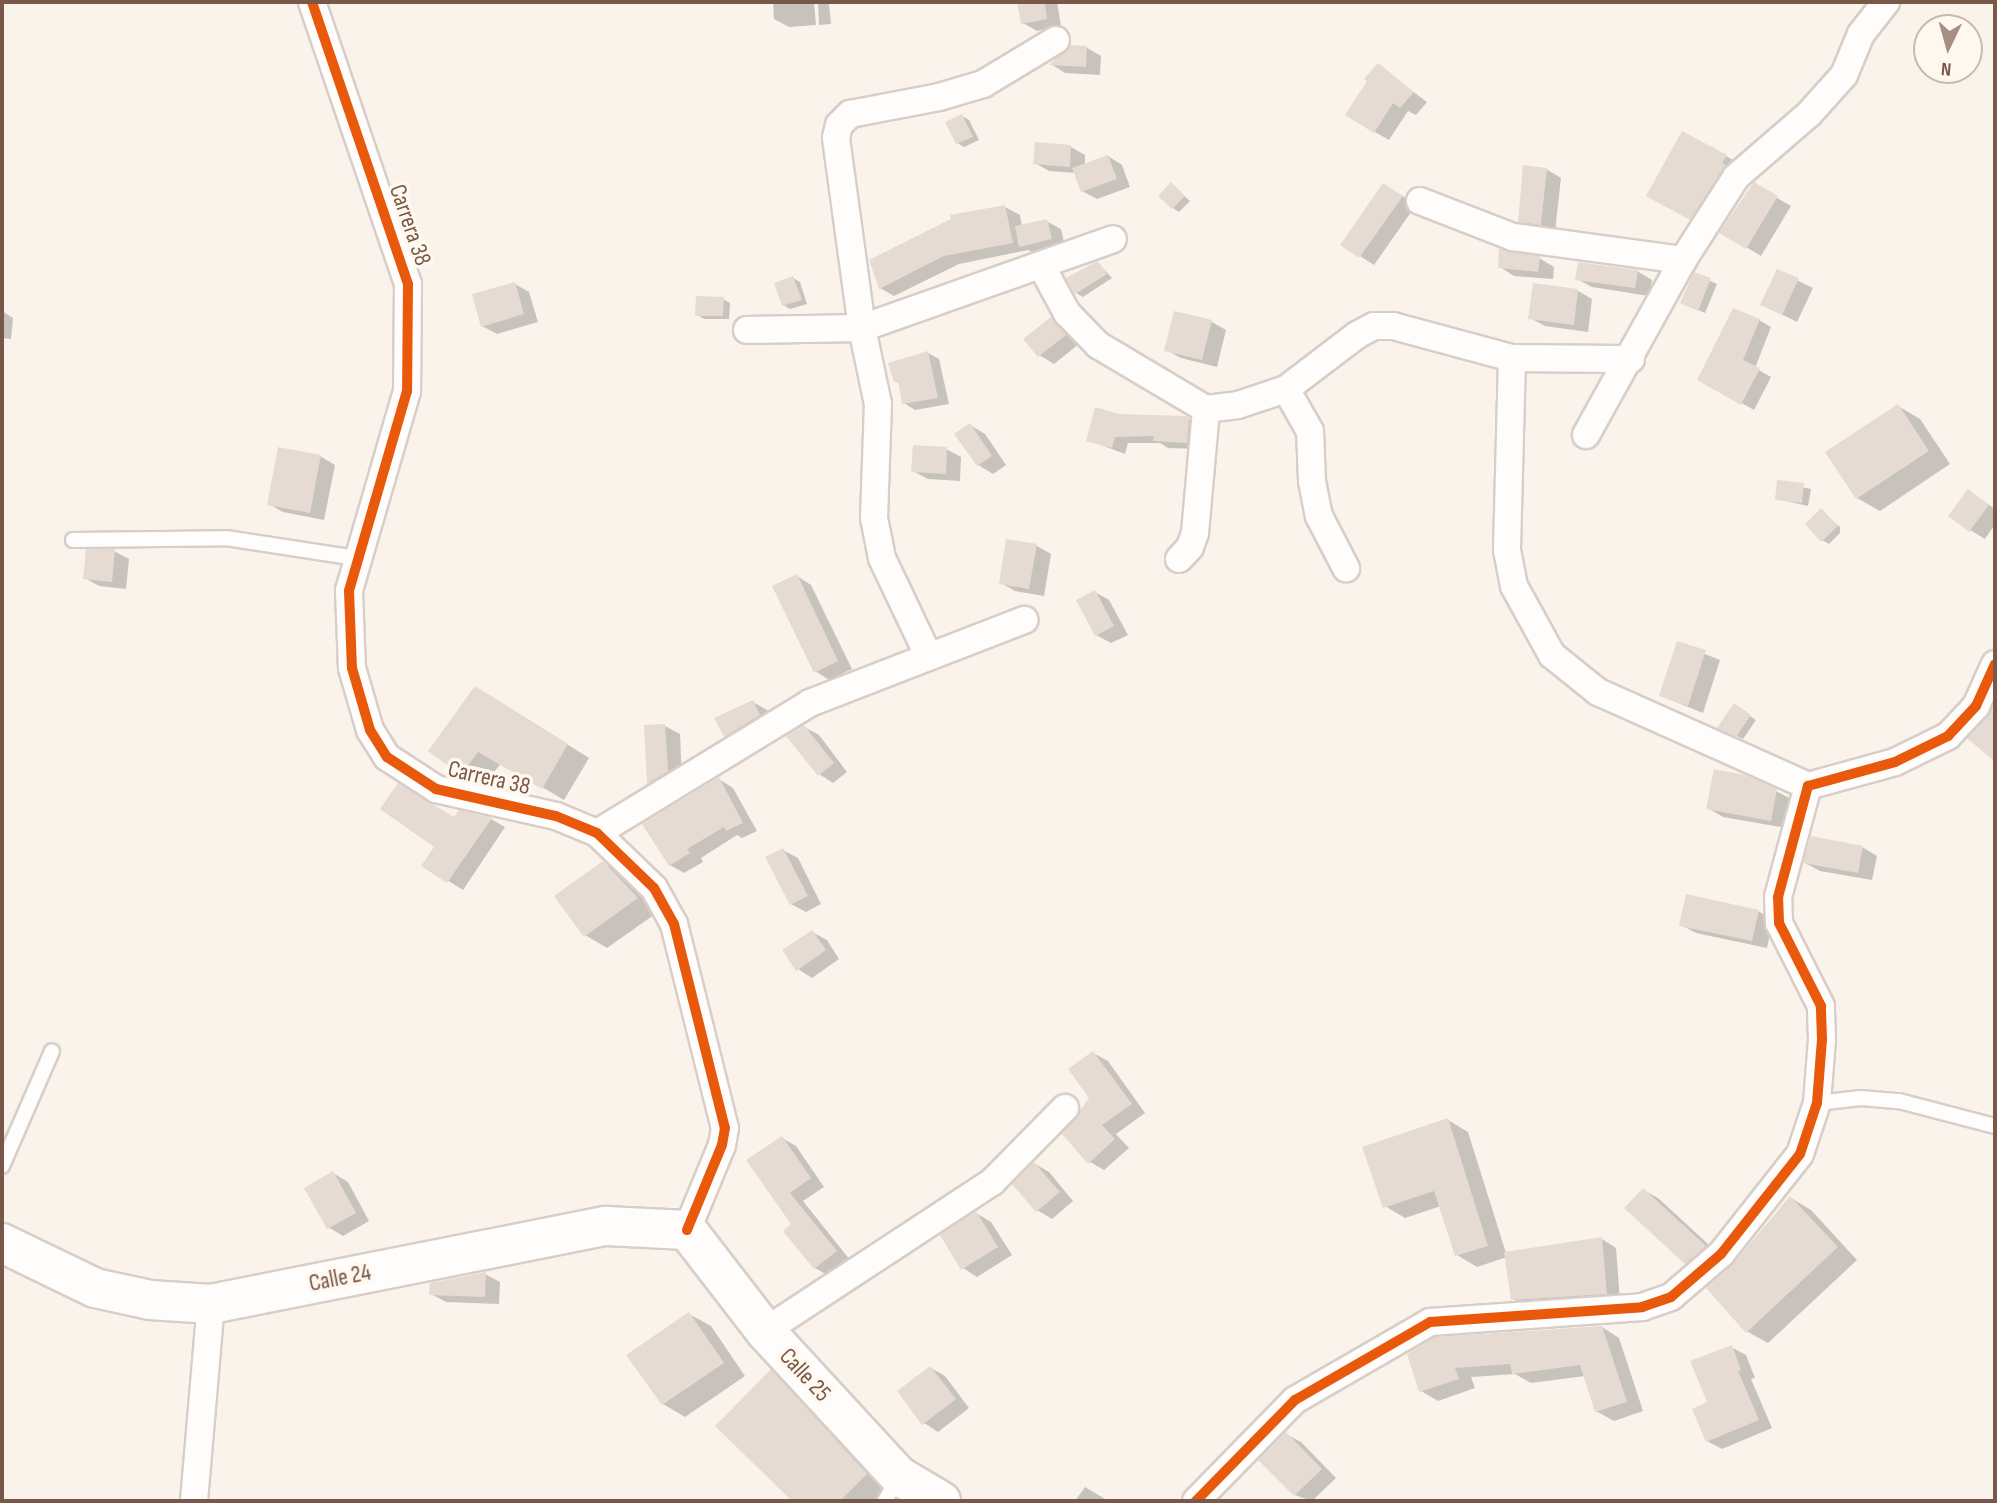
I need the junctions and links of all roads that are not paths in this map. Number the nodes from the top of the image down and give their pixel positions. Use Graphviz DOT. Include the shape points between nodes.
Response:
graph roads {
  1 [pos="312,2"];
  2 [pos="1886,2"];
  3 [pos="1056,40"];
  4 [pos="1420,201"];
  5 [pos="1113,239"];
  6 [pos="1683,260"];
  7 [pos="1041,265"];
  8 [pos="862,328"];
  9 [pos="747,330"];
  10 [pos="1512,358"];
  11 [pos="1631,359"];
  12 [pos="1286,389"];
  13 [pos="1206,409"];
  14 [pos="1586,435"];
  15 [pos="73,540"];
  16 [pos="356,558"];
  17 [pos="1179,559"];
  18 [pos="1346,568"];
  19 [pos="1024,621"];
  20 [pos="928,655"];
  21 [pos="1995,664"];
  22 [pos="1808,786"];
  23 [pos="597,834"];
  24 [pos="51,1051"];
  25 [pos="1817,1103"];
  26 [pos="1065,1108"];
  27 [pos="1995,1126"];
  28 [pos="2,1166"];
  29 [pos="687,1230"];
  30 [pos="2,1244"];
  31 [pos="211,1304"];
  32 [pos="765,1331"];
  33 [pos="892,1489"];
  34 [pos="194,1501"];
  35 [pos="941,1501"];
  36 [pos="1196,1501"];
  1 -- 16 [label="street, Carrera 38" via="408,284 407,391"];
  2 -- 6 [label="street" via="1861,34 1844,75 1809,114 1736,177"];
  3 -- 8 [label="street" via="983,84 850,114 839,125 836,138"];
  4 -- 6 [label="street" via="1513,237"];
  5 -- 7 [label="street"];
  6 -- 11 [label="street"];
  7 -- 8 [label="street"];
  7 -- 13 [label="street" via="1067,313 1098,345"];
  8 -- 9 [label="street"];
  8 -- 20 [label="street" via="878,404 874,518 883,558"];
  10 -- 11 [label="street"];
  10 -- 12 [label="street" via="1393,326 1374,327"];
  10 -- 22 [label="street" via="1507,551 1514,586 1552,655 1598,692"];
  11 -- 14 [label="street"];
  12 -- 13 [label="street" via="1238,405"];
  12 -- 18 [label="street" via="1310,431 1319,516"];
  13 -- 17 [label="street" via="1195,533"];
  15 -- 16 [label="lane" via="226,538"];
  16 -- 23 [label="street, Carrera 38" via="349,591 352,668 370,730 387,757 436,789 556,816"];
  19 -- 20 [label="street"];
  20 -- 23 [label="street" via="810,703"];
  21 -- 22 [label="street" via="1976,706 1948,736 1895,762"];
  22 -- 25 [label="street" via="1778,897 1779,923 1821,1006"];
  23 -- 29 [label="street, Carrera 38" via="654,888 674,924 725,1128"];
  24 -- 28 [label="lane"];
  25 -- 27 [label="lane" via="1861,1098 1899,1101"];
  25 -- 36 [label="street" via="1800,1154 1721,1254 1671,1297 1642,1307 1430,1322 1295,1401"];
  26 -- 32 [label="street" via="992,1182"];
  29 -- 31 [label="street, Calle 24" via="606,1226"];
  29 -- 32 [label="street, Calle 25"];
  30 -- 31 [label="street, Calle 24" via="94,1288 150,1300"];
  31 -- 34 [label="street"];
  32 -- 33 [label="street, Calle 25"];
  33 -- 35 [label="street, Calle 25"];
}
